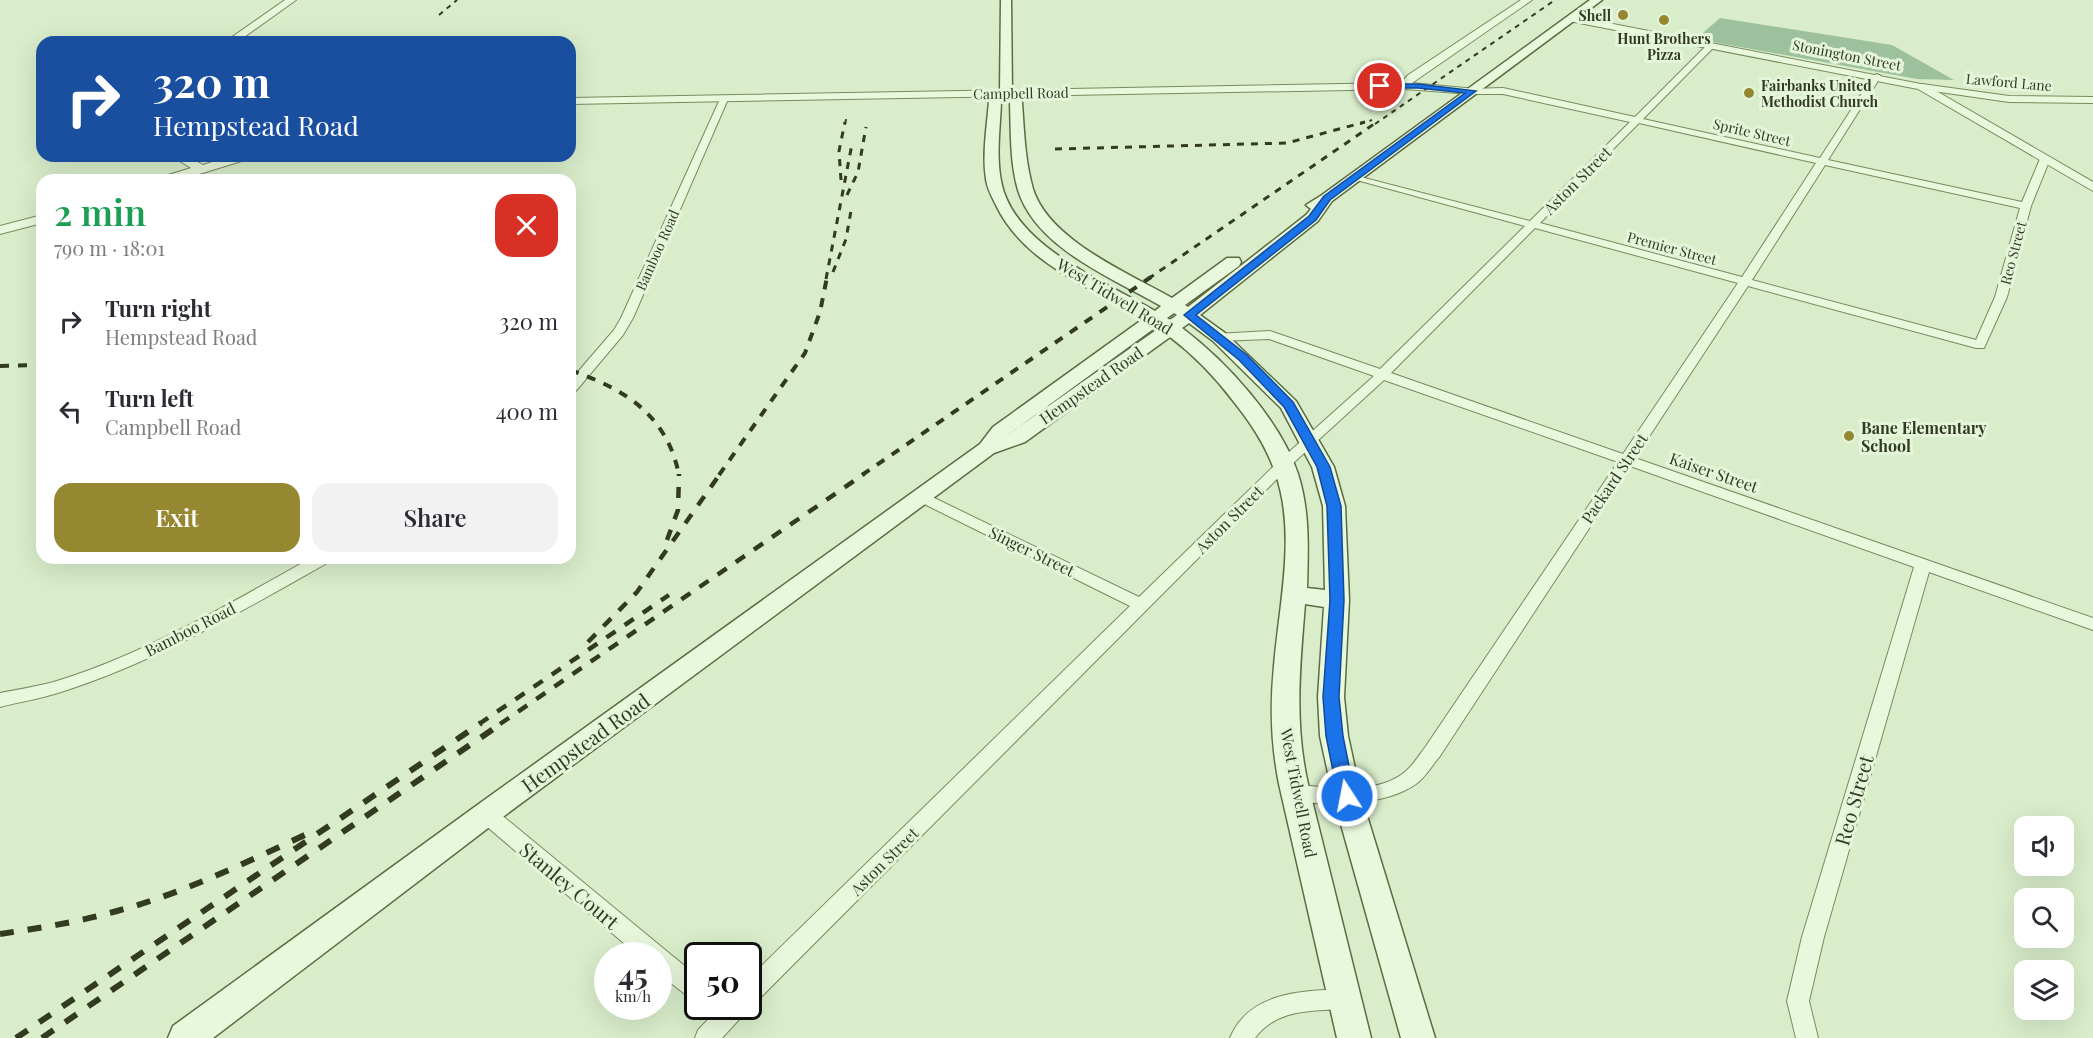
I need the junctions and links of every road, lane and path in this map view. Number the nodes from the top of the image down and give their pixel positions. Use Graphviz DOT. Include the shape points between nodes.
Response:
graph roads {
  1 [pos="291,0"];
  2 [pos="1006,0"];
  3 [pos="1527,0"];
  4 [pos="1597,0"];
  5 [pos="1572,19"];
  6 [pos="239,36"];
  7 [pos="1712,45"];
  8 [pos="1877,76"];
  9 [pos="1404,86"];
  10 [pos="1923,87"];
  11 [pos="1472,91"];
  12 [pos="1006,94"];
  13 [pos="723,99"];
  14 [pos="2093,100"];
  15 [pos="576,101"];
  16 [pos="1636,120"];
  17 [pos="994,154"];
  18 [pos="1019,154"];
  19 [pos="2045,159"];
  20 [pos="189,162"];
  21 [pos="224,162"];
  22 [pos="1822,162"];
  23 [pos="201,169"];
  24 [pos="186,174"];
  25 [pos="1356,177"];
  26 [pos="2093,187"];
  27 [pos="2026,206"];
  28 [pos="36,221"];
  29 [pos="1532,225"];
  30 [pos="0,230"];
  31 [pos="1744,283"];
  32 [pos="1172,317"];
  33 [pos="1219,337"];
  34 [pos="1980,345"];
  35 [pos="1383,374"];
  36 [pos="576,383"];
  37 [pos="1309,440"];
  38 [pos="1625,460"];
  39 [pos="1285,463"];
  40 [pos="921,497"];
  41 [pos="311,564"];
  42 [pos="1923,564"];
  43 [pos="1293,594"];
  44 [pos="1337,600"];
  45 [pos="1143,606"];
  46 [pos="2093,624"];
  47 [pos="0,700"];
  48 [pos="1297,793"];
  49 [pos="1347,796"];
  50 [pos="486,814"];
  51 [pos="637,942"];
  52 [pos="672,971"];
  53 [pos="684,980"];
  54 [pos="762,981"];
  55 [pos="1344,999"];
  56 [pos="719,1020"];
  57 [pos="185,1038"];
  58 [pos="706,1038"];
  59 [pos="1241,1038"];
  60 [pos="1354,1038"];
  61 [pos="1418,1038"];
  62 [pos="1807,1038"];
  1 -- 6 [label="street"];
  2 -- 12 [label="main road"];
  3 -- 9 [label="street"];
  4 -- 5 [label="main road, Hempstead Road"];
  5 -- 7 [label="street, Stonington Street"];
  5 -- 11 [label="main road, Hempstead Road"];
  7 -- 8 [label="street, Stonington Street"];
  7 -- 16 [label="street, Aston Street"];
  8 -- 10 [label="street, Stonington Street"];
  8 -- 22 [label="street, Packard Street"];
  9 -- 11 [label="street, Campbell Road"];
  9 -- 12 [label="street, Campbell Road"];
  10 -- 14 [label="street, Lawford Lane" via="2009,99"];
  10 -- 19 [label="street, Stonington Street"];
  11 -- 16 [label="street, Sprite Street" via="1503,91"];
  11 -- 25 [label="main road, Hempstead Road"];
  12 -- 13 [label="street, Campbell Road"];
  12 -- 17 [label="main road, West Tidwell Road" via="995,101"];
  12 -- 18 [label="main road, West Tidwell Road" via="1016,102"];
  13 -- 15 [label="street, Campbell Road"];
  13 -- 36 [label="street, Bamboo Road" via="627,318"];
  16 -- 22 [label="street, Sprite Street"];
  16 -- 29 [label="street, Aston Street"];
  17 -- 18 [label="main road"];
  17 -- 32 [label="main road, West Tidwell Road" via="994,183 1009,214 1041,250 1071,272"];
  18 -- 32 [label="main road, West Tidwell Road" via="1026,191 1045,225"];
  19 -- 26 [label="street, Stonington Street"];
  19 -- 27 [label="street, Reo Street"];
  20 -- 23 [label="street"];
  21 -- 23 [label="street"];
  22 -- 27 [label="street, Sprite Street"];
  22 -- 31 [label="street, Packard Street"];
  23 -- 24 [label="street"];
  25 -- 29 [label="street, Premier Street"];
  25 -- 32 [label="main road, Hempstead Road" via="1327,198 1312,218 1278,237"];
  27 -- 34 [label="street, Reo Street" via="2001,297"];
  28 -- 30 [label="street"];
  29 -- 31 [label="street, Premier Street"];
  29 -- 35 [label="street, Aston Street"];
  31 -- 34 [label="street, Premier Street"];
  31 -- 38 [label="street, Packard Street"];
  32 -- 33 [label="main road, West Tidwell Road"];
  32 -- 39 [label="main road, West Tidwell Road" via="1197,351 1254,412"];
  32 -- 40 [label="main road, Hempstead Road" via="1055,401 1018,438 987,449"];
  33 -- 35 [label="street, Kaiser Street" via="1270,335"];
  33 -- 37 [label="main road, West Tidwell Road" via="1289,405"];
  35 -- 37 [label="street, Aston Street"];
  35 -- 38 [label="street, Kaiser Street"];
  37 -- 39 [label="street, Aston Street"];
  37 -- 44 [label="main road, West Tidwell Road" via="1323,467 1334,506"];
  38 -- 42 [label="street, Kaiser Street"];
  38 -- 49 [label="street, Packard Street" via="1433,751 1409,780 1379,794"];
  39 -- 43 [label="main road, West Tidwell Road" via="1296,514"];
  39 -- 45 [label="street, Aston Street"];
  40 -- 45 [label="street, Singer Street"];
  40 -- 50 [label="main road, Hempstead Road"];
  41 -- 47 [label="street, Bamboo Road" via="195,628 106,670 51,689"];
  42 -- 46 [label="street, Kaiser Street"];
  42 -- 62 [label="street, Reo Street" via="1813,936 1798,1001"];
  43 -- 44 [label="main road"];
  43 -- 48 [label="main road, West Tidwell Road" via="1284,686 1286,743"];
  44 -- 49 [label="main road, West Tidwell Road" via="1331,697 1334,736"];
  45 -- 54 [label="street, Aston Street"];
  48 -- 49 [label="street, Packard Street"];
  48 -- 55 [label="main road, West Tidwell Road"];
  49 -- 61 [label="main road, West Tidwell Road"];
  50 -- 51 [label="street, Stanley Court"];
  50 -- 57 [label="main road, Hempstead Road"];
  52 -- 53 [label="street"];
  55 -- 59 [label="street" via="1286,1003 1264,1011"];
  55 -- 60 [label="main road, West Tidwell Road"];
  56 -- 58 [label="street"];
}
